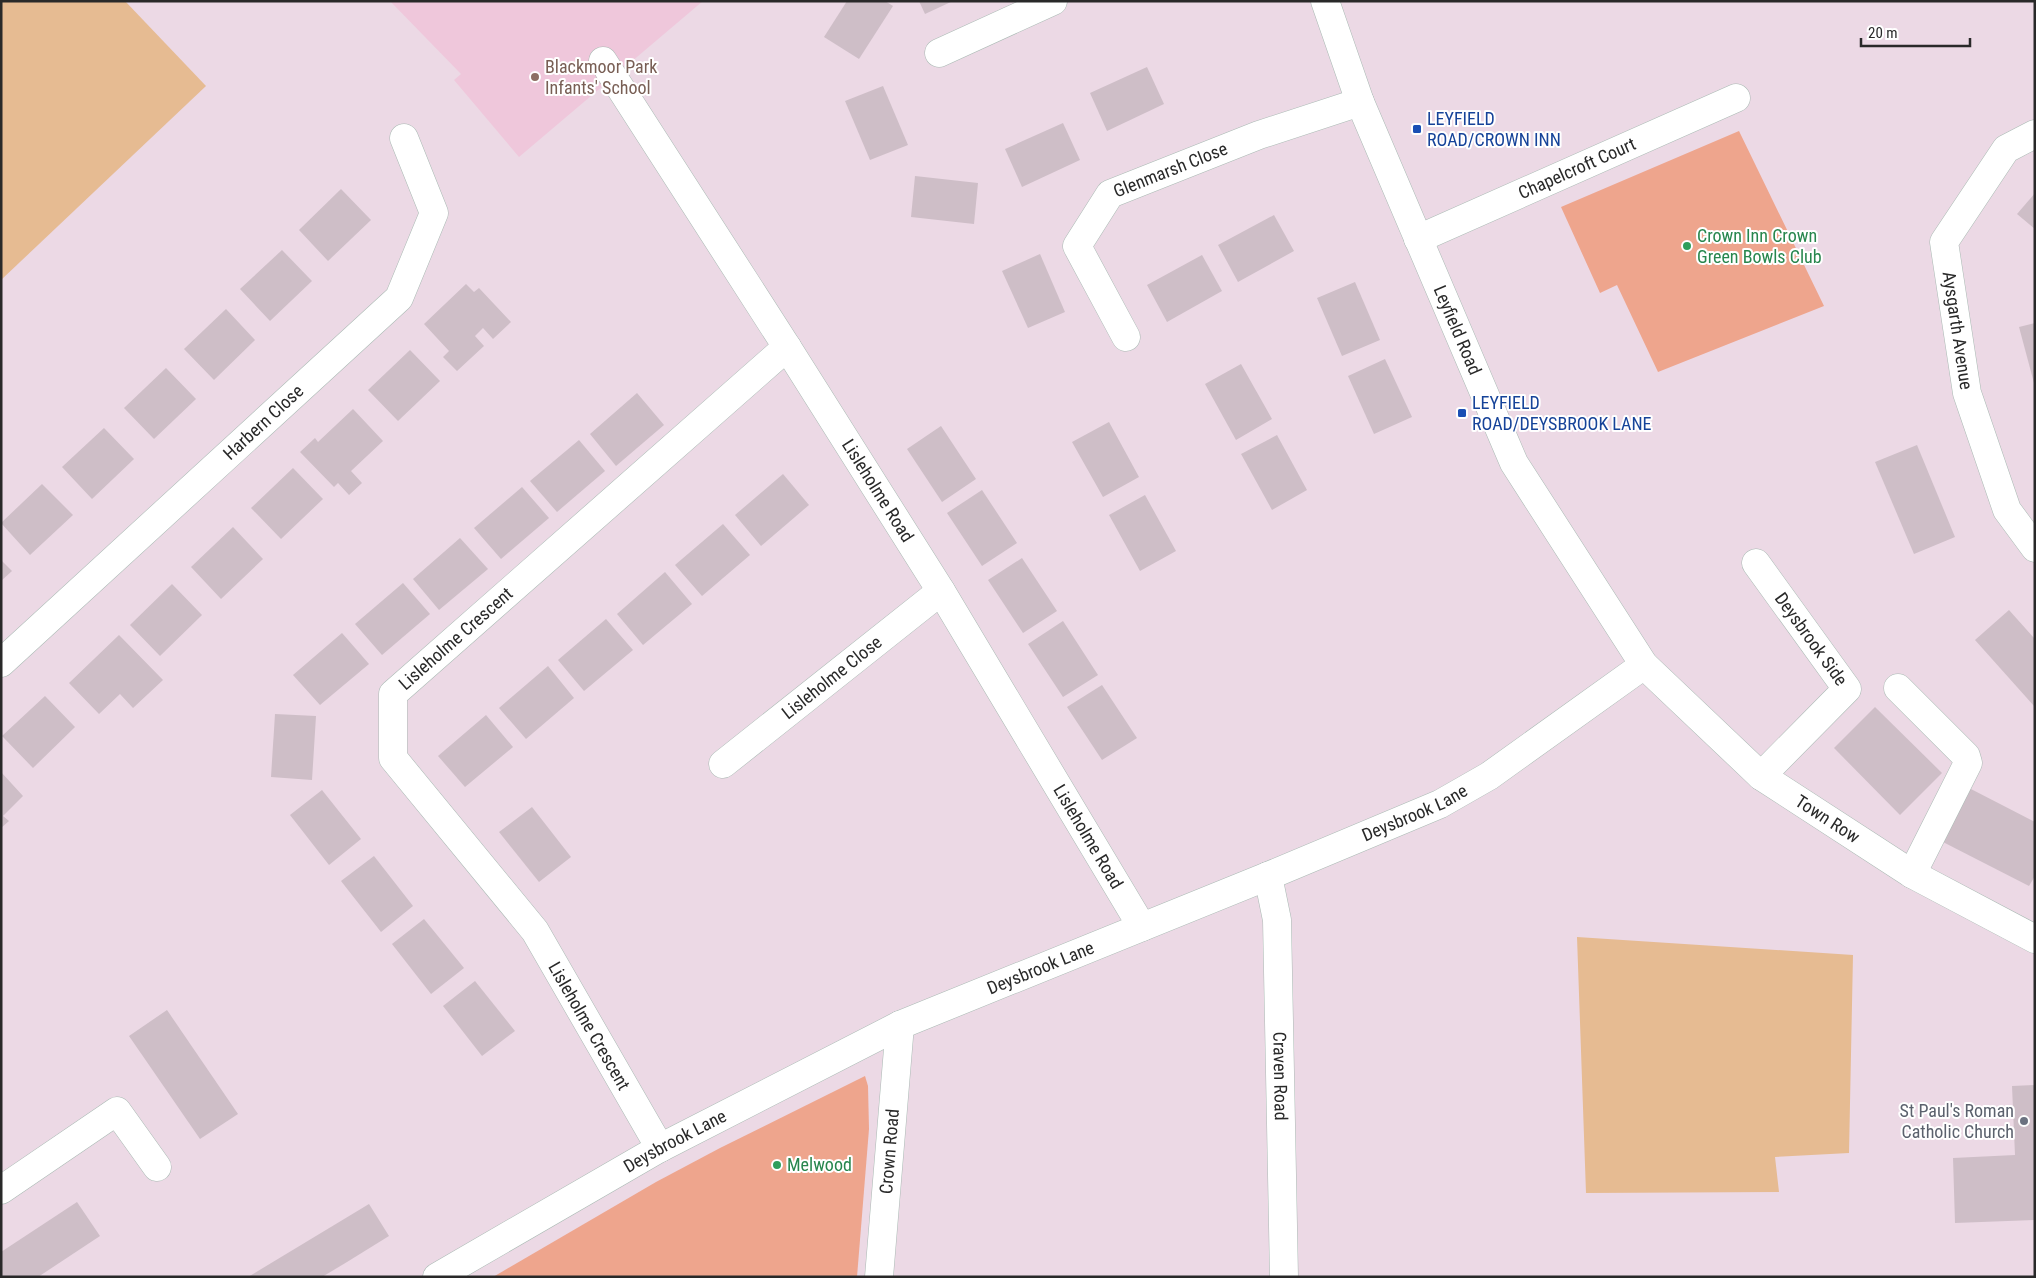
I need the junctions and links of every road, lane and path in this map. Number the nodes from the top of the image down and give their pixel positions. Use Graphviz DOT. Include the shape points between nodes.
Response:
graph roads {
  1 [pos="1053,1"];
  2 [pos="1325,1"];
  3 [pos="939,54"];
  4 [pos="603,61"];
  5 [pos="1736,98"];
  6 [pos="1360,102"];
  7 [pos="2035,134"];
  8 [pos="404,138"];
  9 [pos="1418,239"];
  10 [pos="1126,337"];
  11 [pos="787,347"];
  12 [pos="2035,548"];
  13 [pos="1756,563"];
  14 [pos="941,591"];
  15 [pos="1,663"];
  16 [pos="1644,665"];
  17 [pos="1898,688"];
  18 [pos="723,764"];
  19 [pos="1761,776"];
  20 [pos="1912,874"];
  21 [pos="1268,876"];
  22 [pos="1142,927"];
  23 [pos="2035,939"];
  24 [pos="900,1025"];
  25 [pos="660,1148"];
  26 [pos="157,1167"];
  27 [pos="1,1190"];
  28 [pos="437,1277"];
  29 [pos="878,1277"];
  30 [pos="1284,1277"];
  1 -- 3 [label="street"];
  2 -- 6 [label="street, Leyfield Road"];
  4 -- 11 [label="street, Lisleholme Road"];
  5 -- 9 [label="street, Chapelcroft Court"];
  6 -- 9 [label="street, Leyfield Road"];
  6 -- 10 [label="street, Glenmarsh Close" via="1259,135 1110,194 1077,246"];
  7 -- 12 [label="street, Aysgarth Avenue" via="2006,149 1944,242 1967,393 2007,510"];
  8 -- 15 [label="street, Harbern Close" via="434,213 399,298"];
  9 -- 16 [label="street, Leyfield Road" via="1514,463"];
  11 -- 14 [label="street, Lisleholme Road"];
  11 -- 25 [label="street, Lisleholme Crescent" via="393,694 394,758 534,931"];
  13 -- 19 [label="street, Deysbrook Side" via="1847,689"];
  14 -- 18 [label="street, Lisleholme Close"];
  14 -- 22 [label="street, Lisleholme Road"];
  16 -- 19 [label="street, Town Row"];
  16 -- 21 [label="street, Deysbrook Lane" via="1489,776 1440,804"];
  17 -- 20 [label="street" via="1966,756 1968,763"];
  19 -- 20 [label="street, Town Row"];
  20 -- 23 [label="street, Town Row"];
  21 -- 22 [label="street, Deysbrook Lane"];
  21 -- 30 [label="street, Craven Road" via="1277,920"];
  22 -- 24 [label="street, Deysbrook Lane"];
  24 -- 25 [label="street, Deysbrook Lane"];
  24 -- 29 [label="street, Crown Road"];
  25 -- 28 [label="street, Deysbrook Lane"];
  26 -- 27 [label="street" via="118,1111"];
}
